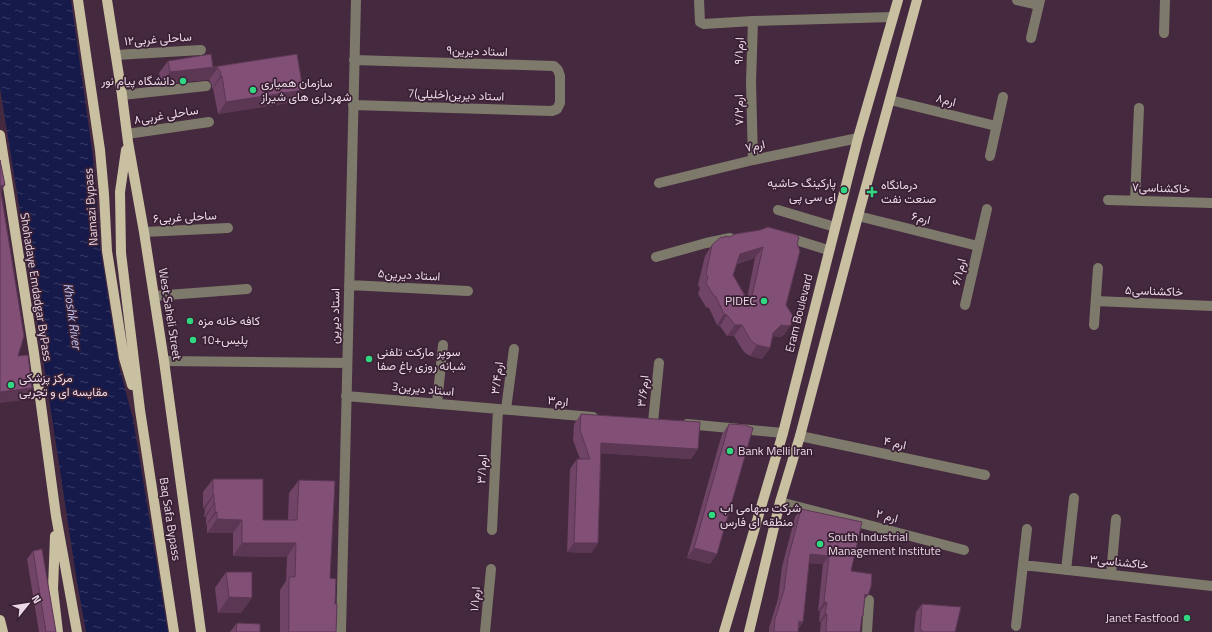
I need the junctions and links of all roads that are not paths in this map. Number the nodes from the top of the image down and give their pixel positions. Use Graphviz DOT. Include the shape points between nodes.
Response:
graph roads {
  1 [pos="78,0"];
  2 [pos="107,0"];
  3 [pos="356,0"];
  4 [pos="700,0"];
  5 [pos="898,0"];
  6 [pos="917,0"];
  7 [pos="1017,0"];
  8 [pos="1165,0"];
  9 [pos="1039,3"];
  10 [pos="893,18"];
  11 [pos="753,21"];
  12 [pos="889,31"];
  13 [pos="1164,33"];
  14 [pos="907,37"];
  15 [pos="1031,38"];
  16 [pos="201,50"];
  17 [pos="116,55"];
  18 [pos="354,60"];
  19 [pos="751,82"];
  20 [pos="206,86"];
  21 [pos="122,95"];
  22 [pos="1003,97"];
  23 [pos="890,100"];
  24 [pos="353,105"];
  25 [pos="1139,108"];
  26 [pos="557,109"];
  27 [pos="209,122"];
  28 [pos="996,126"];
  29 [pos="0,135"];
  30 [pos="127,138"];
  31 [pos="858,138"];
  32 [pos="990,156"];
  33 [pos="753,160"];
  34 [pos="659,183"];
  35 [pos="1108,200"];
  36 [pos="1135,200"];
  37 [pos="1212,203"];
  38 [pos="988,209"];
  39 [pos="778,210"];
  40 [pos="858,216"];
  41 [pos="835,227"];
  42 [pos="228,228"];
  43 [pos="144,232"];
  44 [pos="742,235"];
  45 [pos="778,235"];
  46 [pos="978,246"];
  47 [pos="828,250"];
  48 [pos="656,257"];
  49 [pos="1098,268"];
  50 [pos="349,285"];
  51 [pos="247,289"];
  52 [pos="468,291"];
  53 [pos="154,296"];
  54 [pos="1096,301"];
  55 [pos="965,304"];
  56 [pos="1212,306"];
  57 [pos="1094,325"];
  58 [pos="443,345"];
  59 [pos="514,349"];
  60 [pos="164,361"];
  61 [pos="347,363"];
  62 [pos="659,363"];
  63 [pos="346,396"];
  64 [pos="437,403"];
  65 [pos="502,409"];
  66 [pos="140,410"];
  67 [pos="606,418"];
  68 [pos="653,422"];
  69 [pos="676,424"];
  70 [pos="783,432"];
  71 [pos="800,436"];
  72 [pos="985,475"];
  73 [pos="1074,498"];
  74 [pos="780,502"];
  75 [pos="56,516"];
  76 [pos="1116,519"];
  77 [pos="1027,529"];
  78 [pos="492,530"];
  79 [pos="964,550"];
  80 [pos="1023,565"];
  81 [pos="491,569"];
  82 [pos="1066,570"];
  83 [pos="1111,574"];
  84 [pos="1212,586"];
  85 [pos="870,600"];
  86 [pos="0,620"];
  87 [pos="1016,626"];
  88 [pos="3,632"];
  89 [pos="58,632"];
  90 [pos="77,632"];
  91 [pos="174,632"];
  92 [pos="201,632"];
  93 [pos="341,632"];
  94 [pos="486,632"];
  95 [pos="724,632"];
  96 [pos="748,632"];
  97 [pos="867,632"];
  1 -- 66 [label="main road, Namazi Bypass" via="100,150 106,251 124,358"];
  2 -- 17 [label="main road, West Saheli Street"];
  3 -- 18 [label="street, استاد دیرین"];
  4 -- 11 [label="street" via="700,22 704,24"];
  5 -- 10 [label="main road, Eram Boulevard"];
  6 -- 14 [label="main road"];
  7 -- 9 [label="street"];
  8 -- 13 [label="street"];
  9 -- 15 [label="street"];
  10 -- 11 [label="street"];
  10 -- 12 [label="main road, Eram Boulevard"];
  11 -- 19 [label="street, ۹/۱ارم"];
  12 -- 14 [label="main road"];
  12 -- 31 [label="main road, Eram Boulevard"];
  14 -- 23 [label="main road"];
  16 -- 17 [label="street, ساحلی غربی۱۲"];
  17 -- 21 [label="main road, West Saheli Street"];
  18 -- 24 [label="street, استاد دیرین"];
  18 -- 26 [label="street, استاد دیرین۹" via="554,66 560,76 560,104"];
  19 -- 33 [label="street, ۷/۲ارم"];
  20 -- 21 [label="street"];
  21 -- 30 [label="main road, West Saheli Street"];
  22 -- 28 [label="street"];
  23 -- 28 [label="street, ارم۸"];
  23 -- 40 [label="main road"];
  24 -- 26 [label="street, 7استاد دیرین(خلیلی)" via="552,111"];
  24 -- 50 [label="street, استاد دیرین"];
  25 -- 36 [label="street"];
  27 -- 30 [label="street, ساحلی غربی۸"];
  28 -- 32 [label="street"];
  29 -- 75 [label="main road, Shohadaye Emdadgar ByPass"];
  30 -- 43 [label="main road, West Saheli Street"];
  30 -- 66 [label="main road" via="120,192 121,253"];
  31 -- 33 [label="street, ارم۷"];
  31 -- 41 [label="main road, Eram Boulevard"];
  33 -- 34 [label="street, ارم۷"];
  35 -- 36 [label="street, خاکشناسی۷"];
  36 -- 37 [label="street, خاکشناسی۷"];
  38 -- 46 [label="street, ۶/۱ارم"];
  39 -- 41 [label="street"];
  40 -- 46 [label="street, ارم۶"];
  40 -- 71 [label="main road"];
  41 -- 47 [label="main road, Eram Boulevard"];
  42 -- 43 [label="street, ساحلی غربی۶"];
  43 -- 53 [label="main road, West Saheli Street"];
  44 -- 48 [label="street"];
  45 -- 47 [label="street"];
  46 -- 55 [label="street, ۶/۱ارم"];
  47 -- 70 [label="main road, Eram Boulevard"];
  49 -- 54 [label="street"];
  50 -- 52 [label="street, استاد دیرین۵"];
  50 -- 61 [label="street, استاد دیرین"];
  51 -- 53 [label="street"];
  53 -- 60 [label="main road, West Saheli Street"];
  54 -- 56 [label="street, خاکشناسی۵"];
  54 -- 57 [label="street"];
  58 -- 64 [label="street"];
  59 -- 65 [label="street, ۳/۴ارم"];
  60 -- 61 [label="street"];
  60 -- 92 [label="main road, West Saheli Street"];
  61 -- 63 [label="street, استاد دیرین"];
  62 -- 68 [label="street, ۳/۶ارم"];
  63 -- 64 [label="street, 3استاد دیرین"];
  63 -- 93 [label="street, استاد دیرین"];
  64 -- 65 [label="street, 3استاد دیرین"];
  65 -- 67 [label="street, ارم۳"];
  65 -- 78 [label="street, ۳/۱ارم"];
  66 -- 91 [label="main road, Baq Safa Bypass"];
  69 -- 70 [label="street"];
  70 -- 95 [label="main road, Eram Boulevard"];
  71 -- 72 [label="street, ارم ۴"];
  71 -- 74 [label="main road"];
  73 -- 82 [label="street"];
  74 -- 79 [label="street, ارم ۲"];
  74 -- 96 [label="main road"];
  75 -- 89 [label="main road" via="53,590"];
  75 -- 90 [label="main road, Shohadaye Emdadgar ByPass"];
  76 -- 83 [label="street"];
  77 -- 80 [label="street"];
  80 -- 82 [label="street, خاکشناسی۳"];
  80 -- 87 [label="street"];
  81 -- 94 [label="street, ۱/۱ارم"];
  82 -- 83 [label="street, خاکشناسی۳"];
  83 -- 84 [label="street, خاکشناسی۳"];
  85 -- 97 [label="street"];
  86 -- 88 [label="main road"];
}
